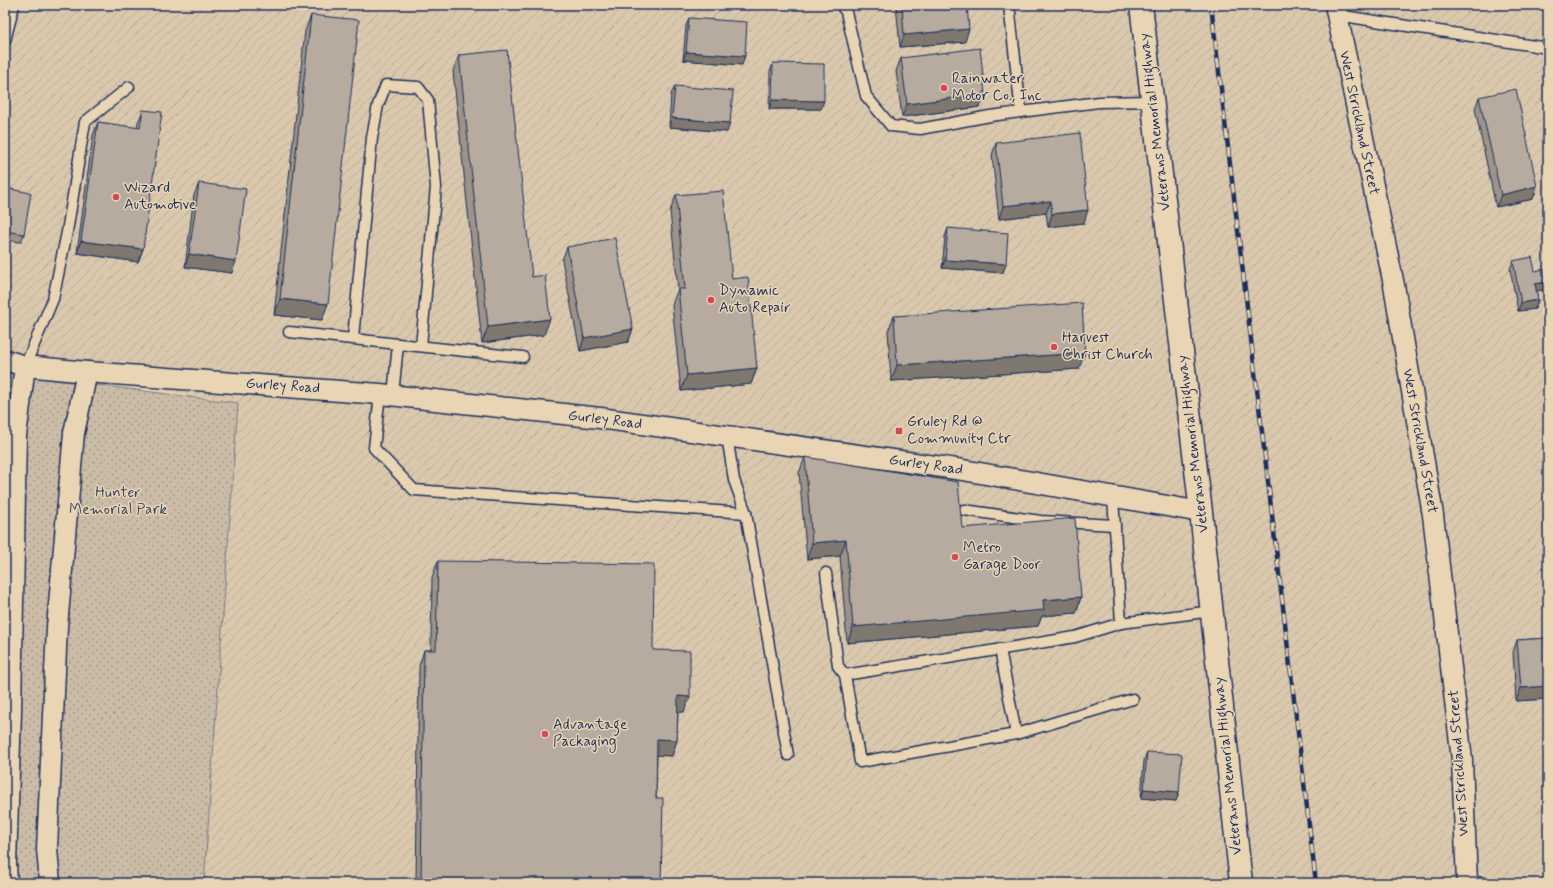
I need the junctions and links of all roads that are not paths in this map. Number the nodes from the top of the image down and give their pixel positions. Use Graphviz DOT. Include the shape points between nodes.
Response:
graph roads {
  1 [pos="14,5"];
  2 [pos="841,5"];
  3 [pos="1009,5"];
  4 [pos="1141,5"];
  5 [pos="1336,10"];
  6 [pos="5,41"];
  7 [pos="1548,48"];
  8 [pos="129,87"];
  9 [pos="1152,101"];
  10 [pos="1021,112"];
  11 [pos="288,332"];
  12 [pos="353,338"];
  13 [pos="398,344"];
  14 [pos="420,346"];
  15 [pos="523,357"];
  16 [pos="5,360"];
  17 [pos="25,366"];
  18 [pos="87,372"];
  19 [pos="386,394"];
  20 [pos="727,436"];
  21 [pos="1113,497"];
  22 [pos="964,510"];
  23 [pos="1201,512"];
  24 [pos="746,513"];
  25 [pos="1115,525"];
  26 [pos="826,573"];
  27 [pos="1212,611"];
  28 [pos="1121,623"];
  29 [pos="1000,649"];
  30 [pos="845,674"];
  31 [pos="1133,699"];
  32 [pos="1016,734"];
  33 [pos="788,755"];
  34 [pos="1472,882"];
  35 [pos="7,883"];
  36 [pos="50,883"];
  37 [pos="1240,883"];
  1 -- 6 [label="lane"];
  2 -- 10 [label="lane" via="846,12 866,96 891,126 920,129"];
  3 -- 10 [label="lane"];
  4 -- 9 [label="main road, Veterans Memorial Highway"];
  5 -- 7 [label="lane"];
  5 -- 34 [label="street, West Strickland Street" via="1394,285 1433,515 1462,760"];
  8 -- 17 [label="lane" via="85,122 53,299"];
  9 -- 10 [label="lane" via="1099,102"];
  9 -- 23 [label="main road, Veterans Memorial Highway"];
  11 -- 12 [label="lane"];
  12 -- 13 [label="lane"];
  12 -- 14 [label="lane" via="372,138 378,105 386,86 418,87 428,100 436,187"];
  13 -- 14 [label="lane"];
  13 -- 19 [label="lane"];
  14 -- 15 [label="lane"];
  16 -- 17 [label="street, Gurley Road"];
  17 -- 18 [label="street, Gurley Road"];
  17 -- 35 [label="street" via="16,436"];
  18 -- 19 [label="street, Gurley Road"];
  18 -- 36 [label="street" via="74,433 56,627 47,849"];
  19 -- 20 [label="street, Gurley Road" via="600,418"];
  19 -- 24 [label="lane" via="374,448 414,490"];
  20 -- 21 [label="street, Gurley Road" via="963,470"];
  20 -- 24 [label="lane" via="734,480"];
  21 -- 23 [label="street, Gurley Road"];
  21 -- 25 [label="lane"];
  22 -- 25 [label="lane" via="1041,521"];
  23 -- 27 [label="main road, Veterans Memorial Highway"];
  24 -- 33 [label="lane"];
  25 -- 28 [label="lane"];
  26 -- 30 [label="lane" via="838,666"];
  27 -- 28 [label="lane"];
  27 -- 37 [label="main road, Veterans Memorial Highway"];
  28 -- 29 [label="lane" via="1075,637"];
  29 -- 30 [label="lane"];
  29 -- 32 [label="lane"];
  30 -- 32 [label="lane" via="860,762"];
  31 -- 32 [label="lane"];
}
